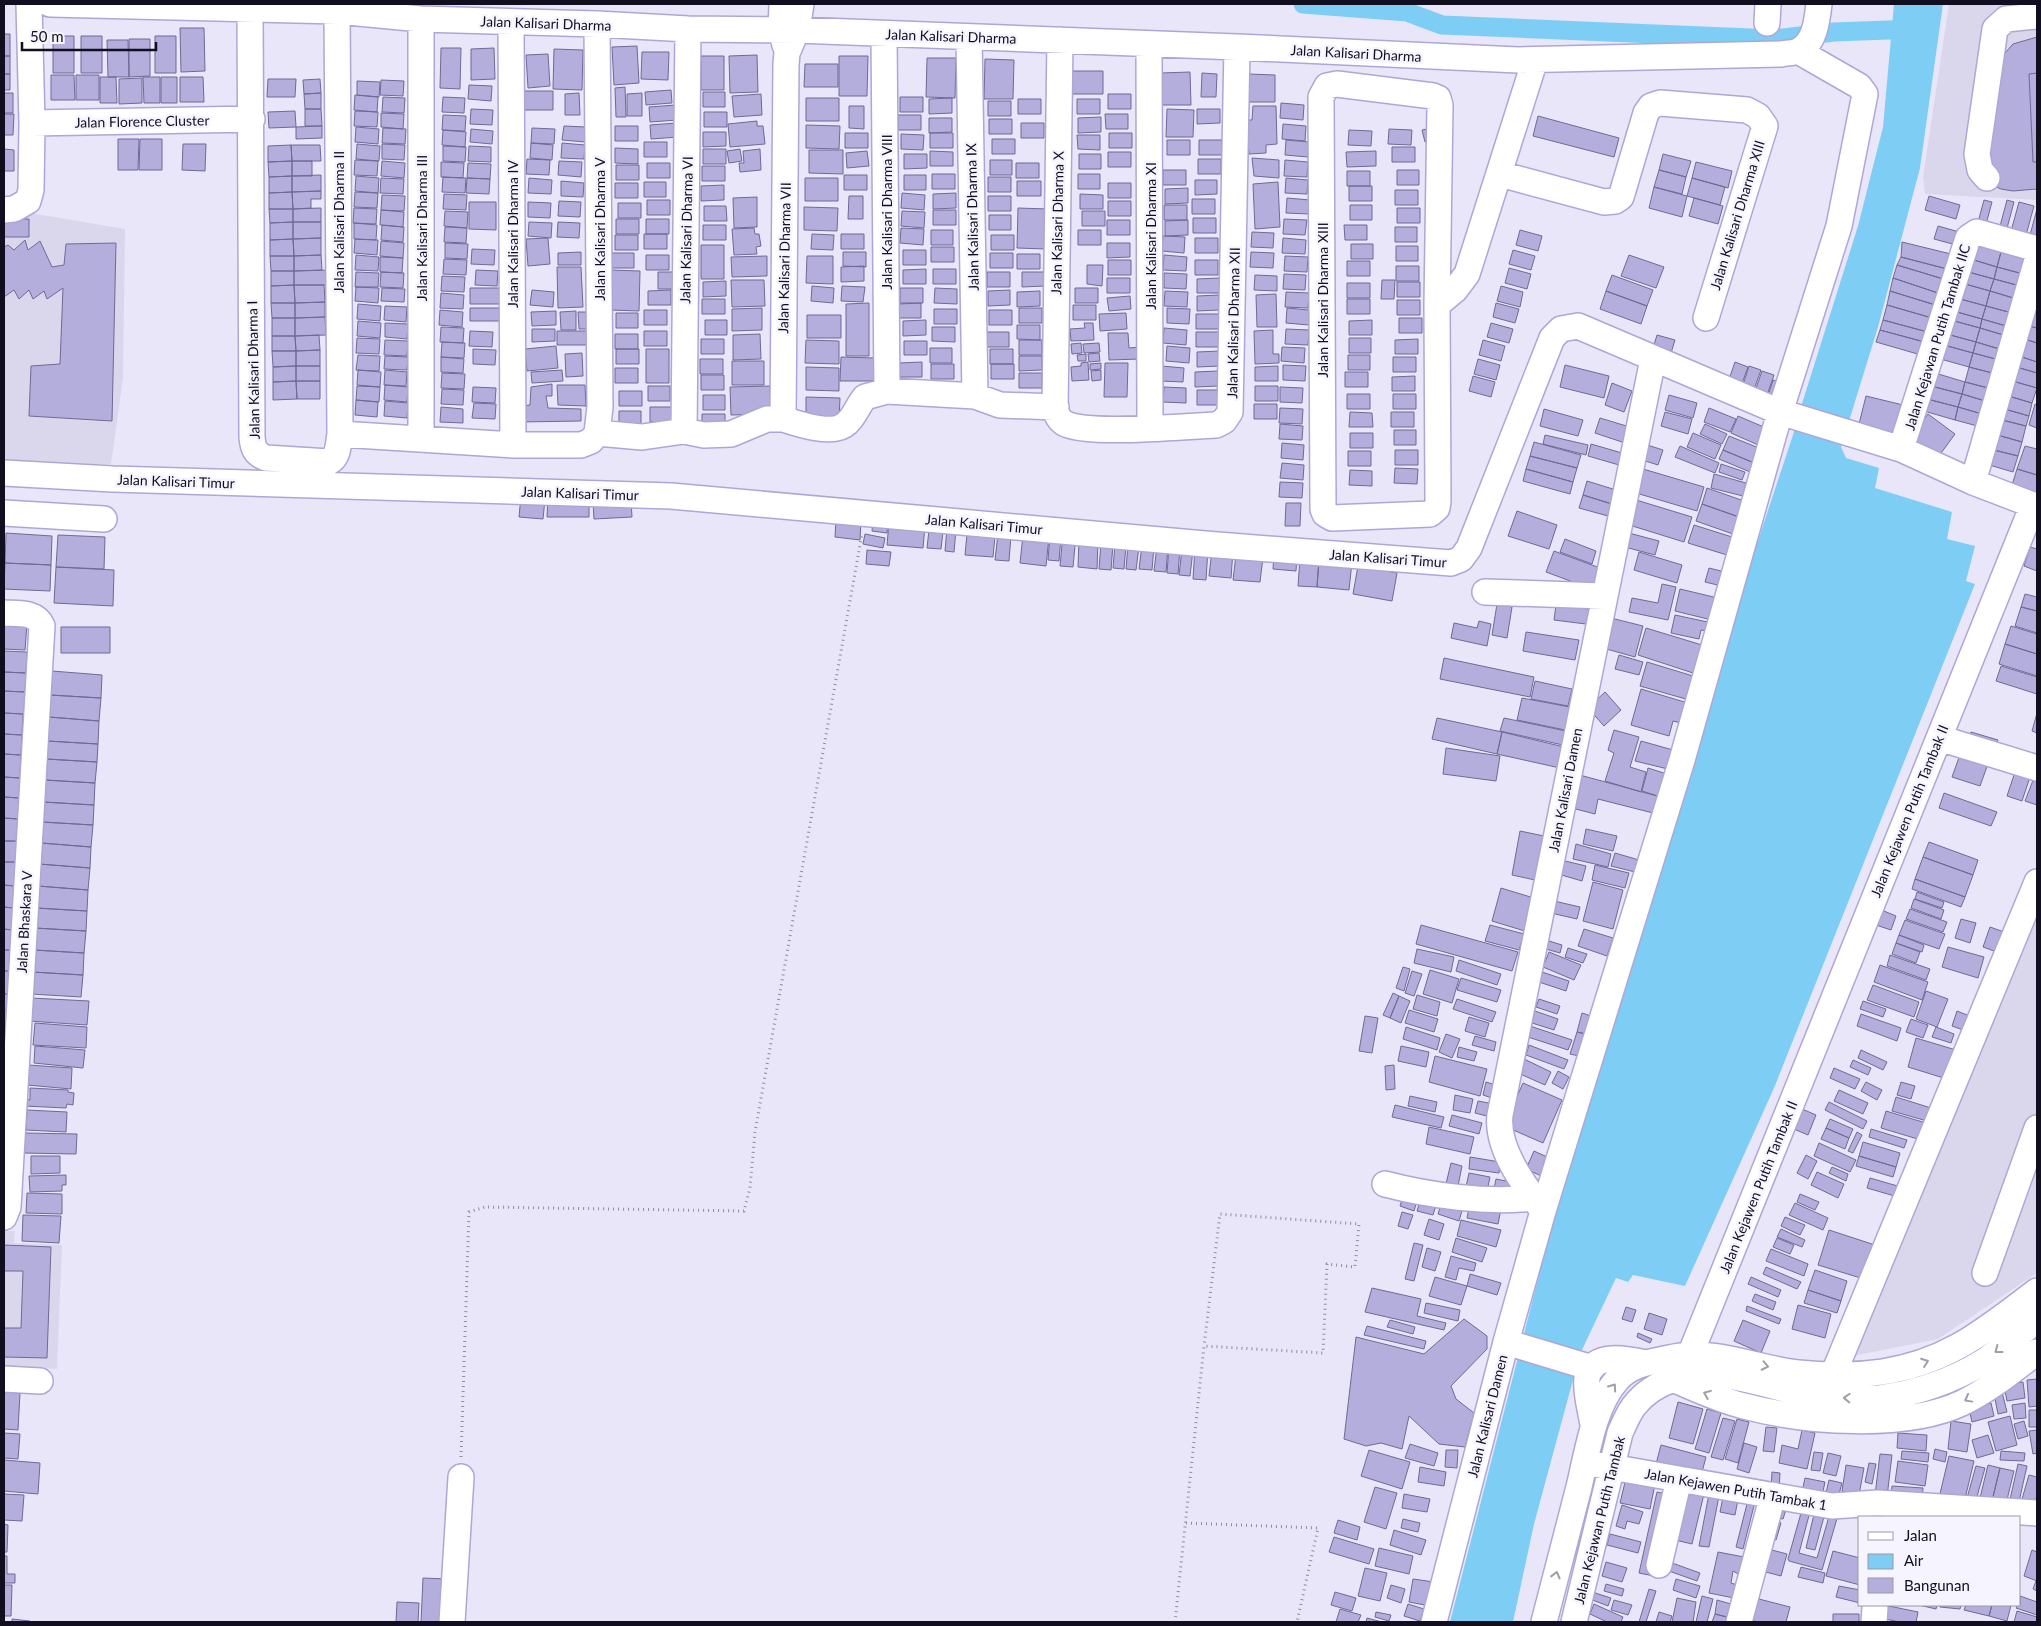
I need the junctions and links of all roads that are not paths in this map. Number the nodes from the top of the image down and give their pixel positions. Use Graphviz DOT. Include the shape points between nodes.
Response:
graph roads {
  1 [pos="30,4"];
  2 [pos="50,4"];
  3 [pos="782,4"];
  4 [pos="801,4"];
  5 [pos="250,8"];
  6 [pos="337,11"];
  7 [pos="2026,12"];
  8 [pos="421,19"];
  9 [pos="510,22"];
  10 [pos="597,24"];
  11 [pos="1811,28"];
  12 [pos="688,29"];
  13 [pos="884,34"];
  14 [pos="969,37"];
  15 [pos="788,38"];
  16 [pos="1060,40"];
  17 [pos="1149,44"];
  18 [pos="1237,47"];
  19 [pos="1535,60"];
  20 [pos="252,119"];
  21 [pos="32,123"];
  22 [pos="1500,174"];
  23 [pos="1987,178"];
  24 [pos="4,210"];
  25 [pos="2037,249"];
  26 [pos="2037,260"];
  27 [pos="1437,305"];
  28 [pos="1706,318"];
  29 [pos="1653,359"];
  30 [pos="887,391"];
  31 [pos="975,396"];
  32 [pos="1056,407"];
  33 [pos="1786,414"];
  34 [pos="783,418"];
  35 [pos="1150,428"];
  36 [pos="684,431"];
  37 [pos="340,434"];
  38 [pos="597,434"];
  39 [pos="421,438"];
  40 [pos="513,445"];
  41 [pos="1901,449"];
  42 [pos="4,473"];
  43 [pos="1973,482"];
  44 [pos="2035,505"];
  45 [pos="4,513"];
  46 [pos="104,519"];
  47 [pos="1485,592"];
  48 [pos="1604,596"];
  49 [pos="4,613"];
  50 [pos="1939,738"];
  51 [pos="2037,768"];
  52 [pos="2037,882"];
  53 [pos="2037,1128"];
  54 [pos="1385,1184"];
  55 [pos="1538,1204"];
  56 [pos="4,1217"];
  57 [pos="1985,1273"];
  58 [pos="2037,1291"];
  59 [pos="2037,1320"];
  60 [pos="1511,1343"];
  61 [pos="2037,1352"];
  62 [pos="1690,1355"];
  63 [pos="1645,1363"];
  64 [pos="1586,1366"];
  65 [pos="1833,1375"];
  66 [pos="4,1379"];
  67 [pos="1673,1379"];
  68 [pos="40,1381"];
  69 [pos="1594,1430"];
  70 [pos="1585,1463"];
  71 [pos="1611,1467"];
  72 [pos="461,1470"];
  73 [pos="1680,1479"];
  74 [pos="1773,1495"];
  75 [pos="2037,1513"];
  76 [pos="1659,1565"];
  77 [pos="452,1622"];
  78 [pos="1434,1622"];
  79 [pos="1544,1622"];
  80 [pos="1574,1622"];
  81 [pos="1739,1622"];
  1 -- 21 [label="street"];
  2 -- 5 [label="street, Jalan Kalisari Dharma"];
  3 -- 15 [label="street"];
  4 -- 15 [label="street"];
  5 -- 6 [label="street, Jalan Kalisari Dharma"];
  5 -- 20 [label="street, Jalan Kalisari Dharma I"];
  6 -- 8 [label="street, Jalan Kalisari Dharma"];
  6 -- 37 [label="street, Jalan Kalisari Dharma II"];
  7 -- 23 [label="street" via="2006,19 1995,29 1977,154 1980,170"];
  8 -- 9 [label="street, Jalan Kalisari Dharma"];
  8 -- 39 [label="street, Jalan Kalisari Dharma III"];
  9 -- 10 [label="street, Jalan Kalisari Dharma"];
  9 -- 40 [label="street, Jalan Kalisari Dharma IV"];
  10 -- 12 [label="street, Jalan Kalisari Dharma"];
  10 -- 38 [label="street, Jalan Kalisari Dharma V" via="600,407"];
  11 -- 19 [label="street, Jalan Kalisari Dharma" via="1781,54"];
  11 -- 33 [label="street, Jalan Kalisari Damen" via="1863,89 1865,100 1839,226"];
  12 -- 15 [label="street, Jalan Kalisari Dharma"];
  12 -- 36 [label="street, Jalan Kalisari Dharma VI"];
  13 -- 14 [label="street, Jalan Kalisari Dharma"];
  13 -- 15 [label="street, Jalan Kalisari Dharma"];
  13 -- 30 [label="street, Jalan Kalisari Dharma VIII"];
  14 -- 16 [label="street, Jalan Kalisari Dharma"];
  14 -- 31 [label="street, Jalan Kalisari Dharma IX"];
  15 -- 34 [label="street, Jalan Kalisari Dharma VII"];
  16 -- 17 [label="street, Jalan Kalisari Dharma"];
  16 -- 32 [label="street, Jalan Kalisari Dharma X"];
  17 -- 18 [label="street, Jalan Kalisari Dharma"];
  17 -- 35 [label="street, Jalan Kalisari Dharma XI"];
  18 -- 19 [label="street, Jalan Kalisari Dharma"];
  18 -- 35 [label="street, Jalan Kalisari Dharma XII" via="1230,412 1224,421 1216,424"];
  19 -- 22 [label="street"];
  20 -- 21 [label="street, Jalan Florence Cluster"];
  20 -- 37 [label="street, Jalan Kalisari Dharma I" via="253,445 257,453 266,458 329,462 334,460"];
  21 -- 24 [label="street" via="28,201 14,209"];
  22 -- 27 [label="street" via="1467,274 1455,290"];
  22 -- 28 [label="street, Jalan Kalisari Dharma XIII" via="1604,202 1615,201 1621,197 1646,113 1651,106 1660,103 1747,110 1758,116 1765,126"];
  25 -- 41 [label="street, Jalan Kejawan Putih Tambak IIC" via="1978,232 1968,238"];
  26 -- 43 [label="street"];
  27 -- 27 [label="street, Jalan Kalisari Dharma XIII" via="1437,508 1430,514 1328,517 1322,505 1321,126 1321,97 1328,86 1337,84 1438,98"];
  29 -- 33 [label="street, Jalan Kalisari Timur"];
  29 -- 42 [label="street, Jalan Kalisari Timur" via="1578,326 1561,329 1552,338 1469,548 1461,559 1451,563 671,496"];
  29 -- 48 [label="street, Jalan Kalisari Damen"];
  30 -- 31 [label="street"];
  30 -- 34 [label="street" via="868,396 846,424 839,428 810,427"];
  31 -- 32 [label="street" via="1000,405"];
  32 -- 35 [label="street, Jalan Kalisari Dharma XII" via="1061,421 1077,427"];
  33 -- 41 [label="street, Jalan Kejawen Putih Tambak II"];
  33 -- 55 [label="street, Jalan Kalisari Damen" via="1682,760"];
  34 -- 36 [label="street" via="767,420 731,434 704,435"];
  36 -- 38 [label="street" via="642,437"];
  37 -- 39 [label="street"];
  38 -- 40 [label="street" via="581,445"];
  39 -- 40 [label="street"];
  41 -- 43 [label="street, Jalan Kejawen Putih Tambak II"];
  43 -- 44 [label="street, Jalan Kejawen Putih Tambak II"];
  44 -- 50 [label="street, Jalan Kejawen Putih Tambak II"];
  45 -- 46 [label="street"];
  47 -- 48 [label="street"];
  48 -- 55 [label="street, Jalan Kalisari Damen" via="1500,1115 1504,1150"];
  49 -- 56 [label="street, Jalan Bhaskara V" via="37,617 42,626 8,1207"];
  50 -- 51 [label="street"];
  50 -- 62 [label="street, Jalan Kejawen Putih Tambak II"];
  52 -- 65 [label="street"];
  53 -- 57 [label="street"];
  54 -- 55 [label="street" via="1406,1190"];
  55 -- 60 [label="street, Jalan Kalisari Damen"];
  65 -- 58 [label="street, Jalan Kejawan Putih Tambak, one-way" via="1881,1372 1948,1353 1972,1340"];
  59 -- 67 [label="street, Jalan Kejawan Putih Tambak, one-way" via="1982,1362 1947,1380 1919,1390 1878,1398 1841,1398 1794,1391 1723,1374"];
  60 -- 64 [label="street"];
  60 -- 78 [label="street, Jalan Kalisari Damen"];
  61 -- 67 [label="street, one-way" via="1994,1385 1961,1403 1927,1415 1890,1419 1790,1415 1709,1395"];
  62 -- 63 [label="street, Jalan Kejawan Putih Tambak"];
  62 -- 65 [label="street, Jalan Kejawan Putih Tambak, one-way" via="1726,1358 1796,1373"];
  63 -- 64 [label="street, Jalan Kejawan Putih Tambak" via="1628,1359 1607,1360"];
  69 -- 63 [label="street, Jalan Kejawan Putih Tambak, one-way" via="1605,1398 1617,1380"];
  64 -- 69 [label="street, Jalan Kejawan Putih Tambak"];
  66 -- 68 [label="street"];
  67 -- 71 [label="street, Jalan Kejawan Putih Tambak" via="1645,1395 1633,1407 1620,1433"];
  69 -- 70 [label="street, Jalan Kejawan Putih Tambak"];
  70 -- 71 [label="street, Jalan Kejawen Putih Tambak 1"];
  79 -- 70 [label="street, Jalan Kejawan Putih Tambak, one-way"];
  71 -- 73 [label="street, Jalan Kejawen Putih Tambak 1"];
  71 -- 80 [label="street, Jalan Kejawan Putih Tambak"];
  72 -- 77 [label="street"];
  73 -- 74 [label="street, Jalan Kejawen Putih Tambak 1"];
  73 -- 76 [label="street"];
  74 -- 75 [label="street, Jalan Kejawen Putih Tambak 1" via="1832,1506 1878,1503"];
  74 -- 81 [label="street"];
}
